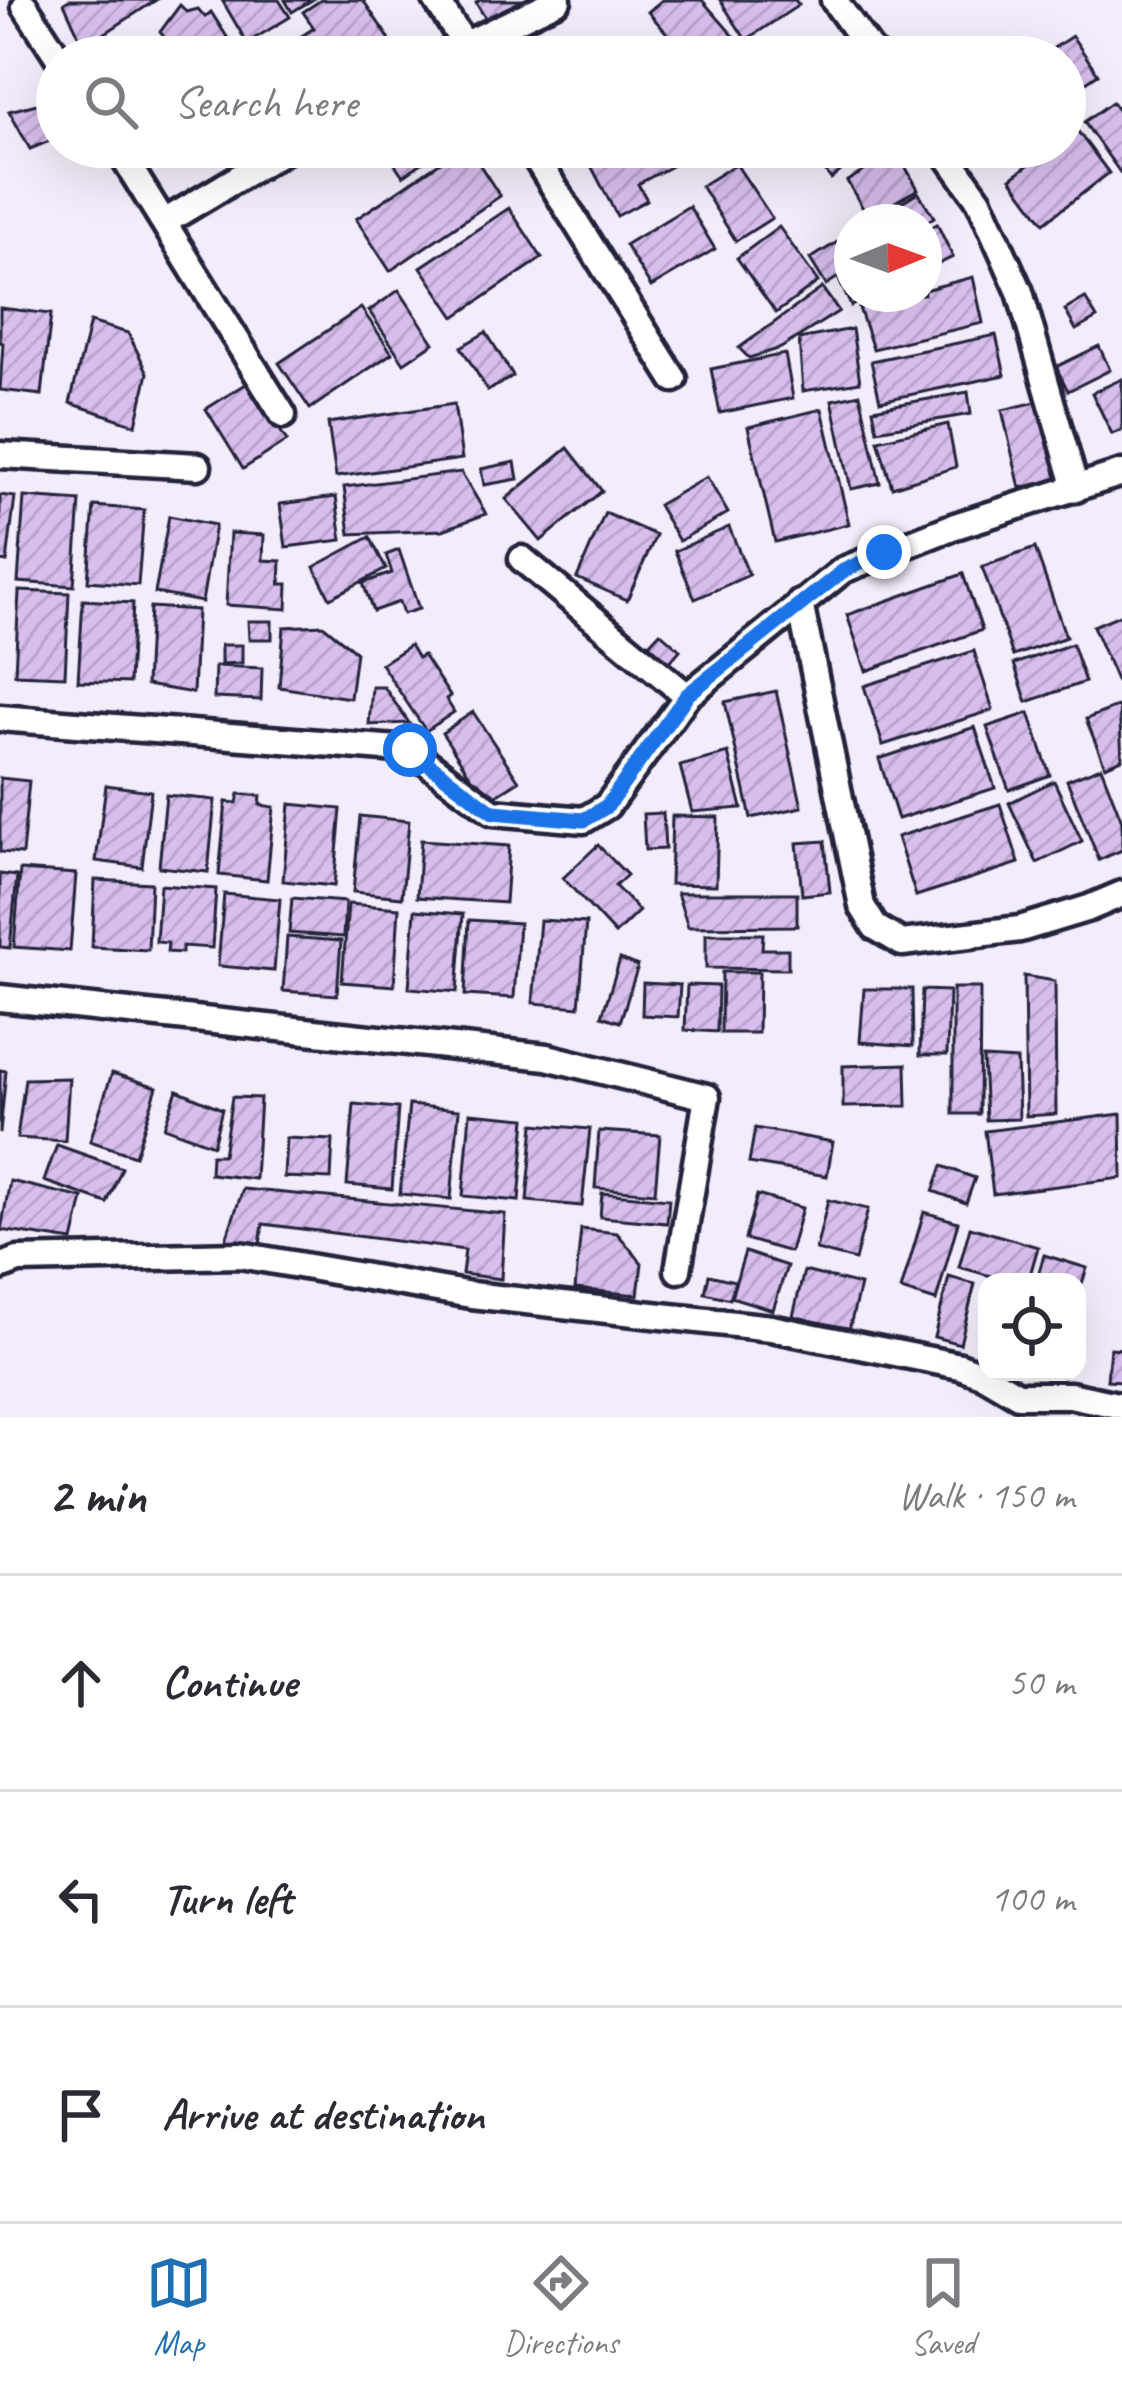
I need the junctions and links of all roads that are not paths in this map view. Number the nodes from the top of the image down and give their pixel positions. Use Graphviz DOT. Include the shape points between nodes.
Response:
graph roads {
  1 [pos="436,0"];
  2 [pos="558,0"];
  3 [pos="834,0"];
  4 [pos="25,6"];
  5 [pos="44,36"];
  6 [pos="460,36"];
  7 [pos="494,36"];
  8 [pos="860,36"];
  9 [pos="131,168"];
  10 [pos="255,168"];
  11 [pos="542,168"];
  12 [pos="956,168"];
  13 [pos="166,221"];
  14 [pos="674,379"];
  15 [pos="283,415"];
  16 [pos="0,455"];
  17 [pos="198,466"];
  18 [pos="1122,473"];
  19 [pos="1076,489"];
  20 [pos="522,560"];
  21 [pos="800,604"];
  22 [pos="687,695"];
  23 [pos="0,718"];
  24 [pos="1122,893"];
  25 [pos="0,998"];
  26 [pos="0,1267"];
  27 [pos="678,1270"];
  28 [pos="1122,1406"];
  1 -- 6 [label="street"];
  2 -- 7 [label="street"];
  3 -- 8 [label="street"];
  4 -- 5 [label="street"];
  9 -- 13 [label="street"];
  10 -- 13 [label="street"];
  11 -- 14 [label="street"];
  12 -- 19 [label="street" via="1020,292"];
  13 -- 15 [label="street"];
  16 -- 17 [label="street"];
  18 -- 19 [label="street"];
  19 -- 21 [label="street" via="884,552"];
  20 -- 22 [label="street"];
  21 -- 22 [label="street"];
  21 -- 24 [label="street" via="862,906 875,928 902,943 1020,929"];
  22 -- 23 [label="street" via="607,806 584,820 493,812 410,750"];
  25 -- 27 [label="street" via="547,1057 707,1097"];
  26 -- 28 [label="street" via="18,1260 240,1255 471,1295 770,1328 960,1366 1018,1395 1070,1394"];
}
